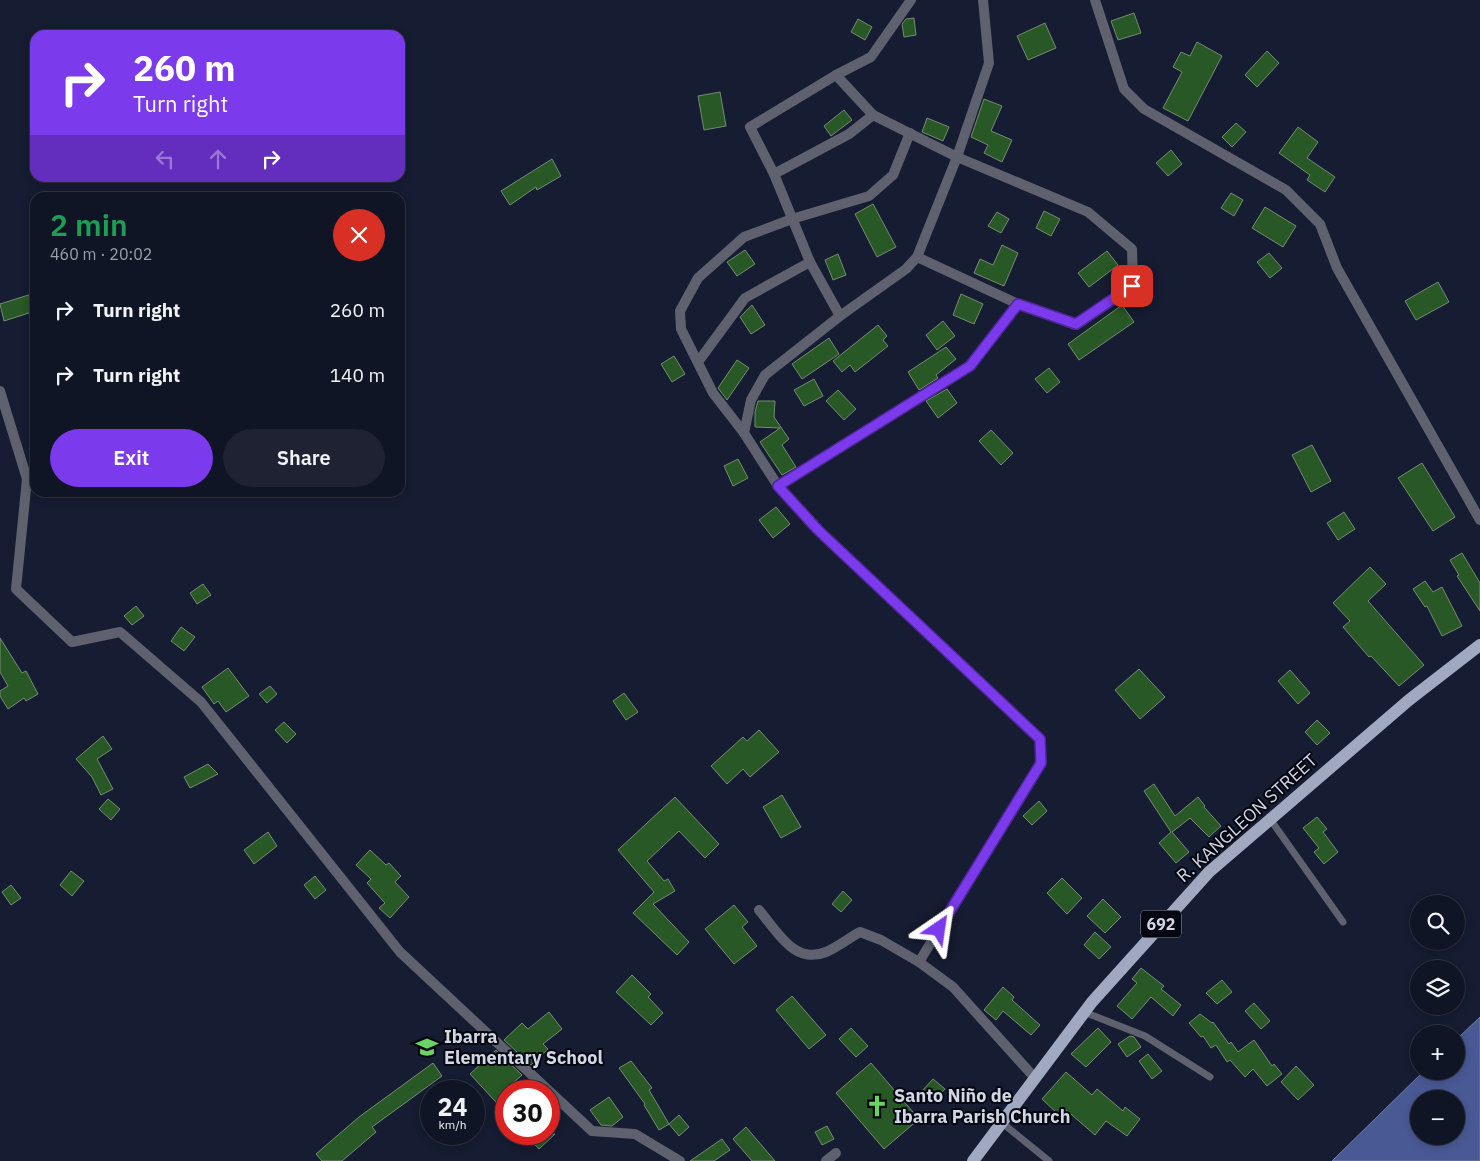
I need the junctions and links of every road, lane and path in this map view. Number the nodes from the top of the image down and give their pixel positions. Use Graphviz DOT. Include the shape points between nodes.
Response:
graph roads {
  1 [pos="911,0"];
  2 [pos="983,0"];
  3 [pos="1096,0"];
  4 [pos="836,74"];
  5 [pos="872,115"];
  6 [pos="910,133"];
  7 [pos="957,157"];
  8 [pos="774,174"];
  9 [pos="792,219"];
  10 [pos="916,257"];
  11 [pos="810,262"];
  12 [pos="1018,304"];
  13 [pos="840,316"];
  14 [pos="698,362"];
  15 [pos="0,391"];
  16 [pos="744,433"];
  17 [pos="778,486"];
  18 [pos="1480,520"];
  19 [pos="1480,646"];
  20 [pos="1270,819"];
  21 [pos="759,910"];
  22 [pos="1343,922"];
  23 [pos="919,962"];
  24 [pos="1084,1012"];
  25 [pos="1210,1076"];
  26 [pos="1034,1077"];
  27 [pos="1001,1122"];
  28 [pos="836,1153"];
  29 [pos="680,1161"];
  30 [pos="826,1161"];
  31 [pos="973,1161"];
  32 [pos="1049,1161"];
  1 -- 4 [label="street" via="871,57"];
  2 -- 7 [label="street" via="988,64"];
  3 -- 18 [label="street" via="1124,89 1144,109 1286,190 1320,224 1337,268"];
  4 -- 5 [label="street"];
  4 -- 8 [label="street" via="750,127"];
  5 -- 6 [label="street"];
  5 -- 8 [label="street" via="848,134"];
  6 -- 7 [label="street"];
  6 -- 9 [label="street" via="893,175 869,196"];
  7 -- 10 [label="street"];
  7 -- 12 [label="street" via="1088,212 1132,249 1132,286 1076,324"];
  8 -- 9 [label="street"];
  9 -- 11 [label="street"];
  9 -- 14 [label="street" via="744,237 698,278 680,311 681,329"];
  10 -- 12 [label="street"];
  10 -- 13 [label="street" via="906,269"];
  11 -- 13 [label="street"];
  11 -- 14 [label="street" via="744,298"];
  12 -- 17 [label="street" via="970,366"];
  13 -- 16 [label="street" via="765,375 751,400"];
  14 -- 16 [label="street" via="713,393"];
  15 -- 29 [label="street" via="27,479 16,590 72,642 120,632 201,702 400,952 592,1131 635,1134"];
  16 -- 17 [label="street"];
  17 -- 23 [label="street" via="818,530 1040,739 1041,763"];
  19 -- 20 [label="main road, R. KANGLEON STREET / 692" via="1384,720"];
  20 -- 22 [label="lane"];
  20 -- 24 [label="main road, R. KANGLEON STREET / 692" via="1208,872"];
  21 -- 23 [label="street" via="792,949 802,955 825,953 860,932"];
  23 -- 26 [label="street" via="953,987"];
  24 -- 25 [label="lane" via="1145,1036"];
  24 -- 26 [label="main road, R. KANGLEON STREET / 692"];
  26 -- 27 [label="main road, R. KANGLEON STREET / 692"];
  27 -- 31 [label="main road, R. KANGLEON STREET / 692"];
  27 -- 32 [label="lane"];
  28 -- 30 [label="street"];
}
